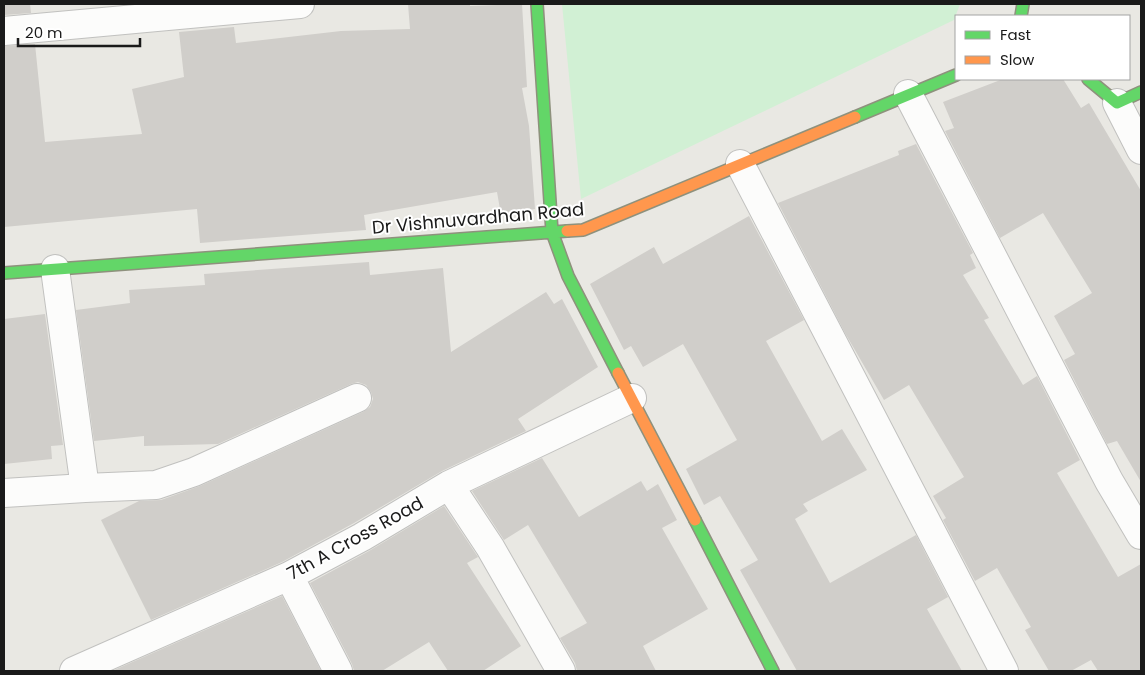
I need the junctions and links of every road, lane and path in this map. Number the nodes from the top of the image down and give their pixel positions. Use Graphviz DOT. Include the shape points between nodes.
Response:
graph roads {
  1 [pos="300,4"];
  2 [pos="537,4"];
  3 [pos="4,31"];
  4 [pos="955,75"];
  5 [pos="1089,80"];
  6 [pos="1141,92"];
  7 [pos="908,94"];
  8 [pos="1117,103"];
  9 [pos="1141,150"];
  10 [pos="740,164"];
  11 [pos="552,232"];
  12 [pos="55,269"];
  13 [pos="4,273"];
  14 [pos="357,398"];
  15 [pos="632,398"];
  16 [pos="449,484"];
  17 [pos="85,488"];
  18 [pos="4,493"];
  19 [pos="1141,535"];
  20 [pos="289,576"];
  21 [pos="120,663"];
  22 [pos="74,671"];
  23 [pos="338,671"];
  24 [pos="561,671"];
  25 [pos="773,671"];
  26 [pos="1004,671"];
  1 -- 3 [label="street"];
  2 -- 11 [label="street"];
  4 -- 7 [label="street, Dr Vishnuvardhan Road"];
  5 -- 8 [label="street"];
  6 -- 8 [label="street"];
  7 -- 10 [label="street, Dr Vishnuvardhan Road"];
  7 -- 19 [label="street" via="1109,481"];
  8 -- 9 [label="street"];
  10 -- 11 [label="street, Dr Vishnuvardhan Road" via="583,230"];
  10 -- 26 [label="street"];
  11 -- 12 [label="street, Dr Vishnuvardhan Road"];
  11 -- 15 [label="street" via="568,276"];
  12 -- 13 [label="street, Dr Vishnuvardhan Road"];
  12 -- 17 [label="street"];
  14 -- 17 [label="street" via="194,472 156,485"];
  15 -- 16 [label="street, 7th A Cross Road"];
  15 -- 25 [label="street"];
  16 -- 20 [label="street, 7th A Cross Road" via="362,537"];
  16 -- 24 [label="street" via="490,547"];
  17 -- 18 [label="street"];
  20 -- 21 [label="street, 7th A Cross Road"];
  20 -- 23 [label="street"];
  21 -- 22 [label="street, 7th A Cross Road"];
}
